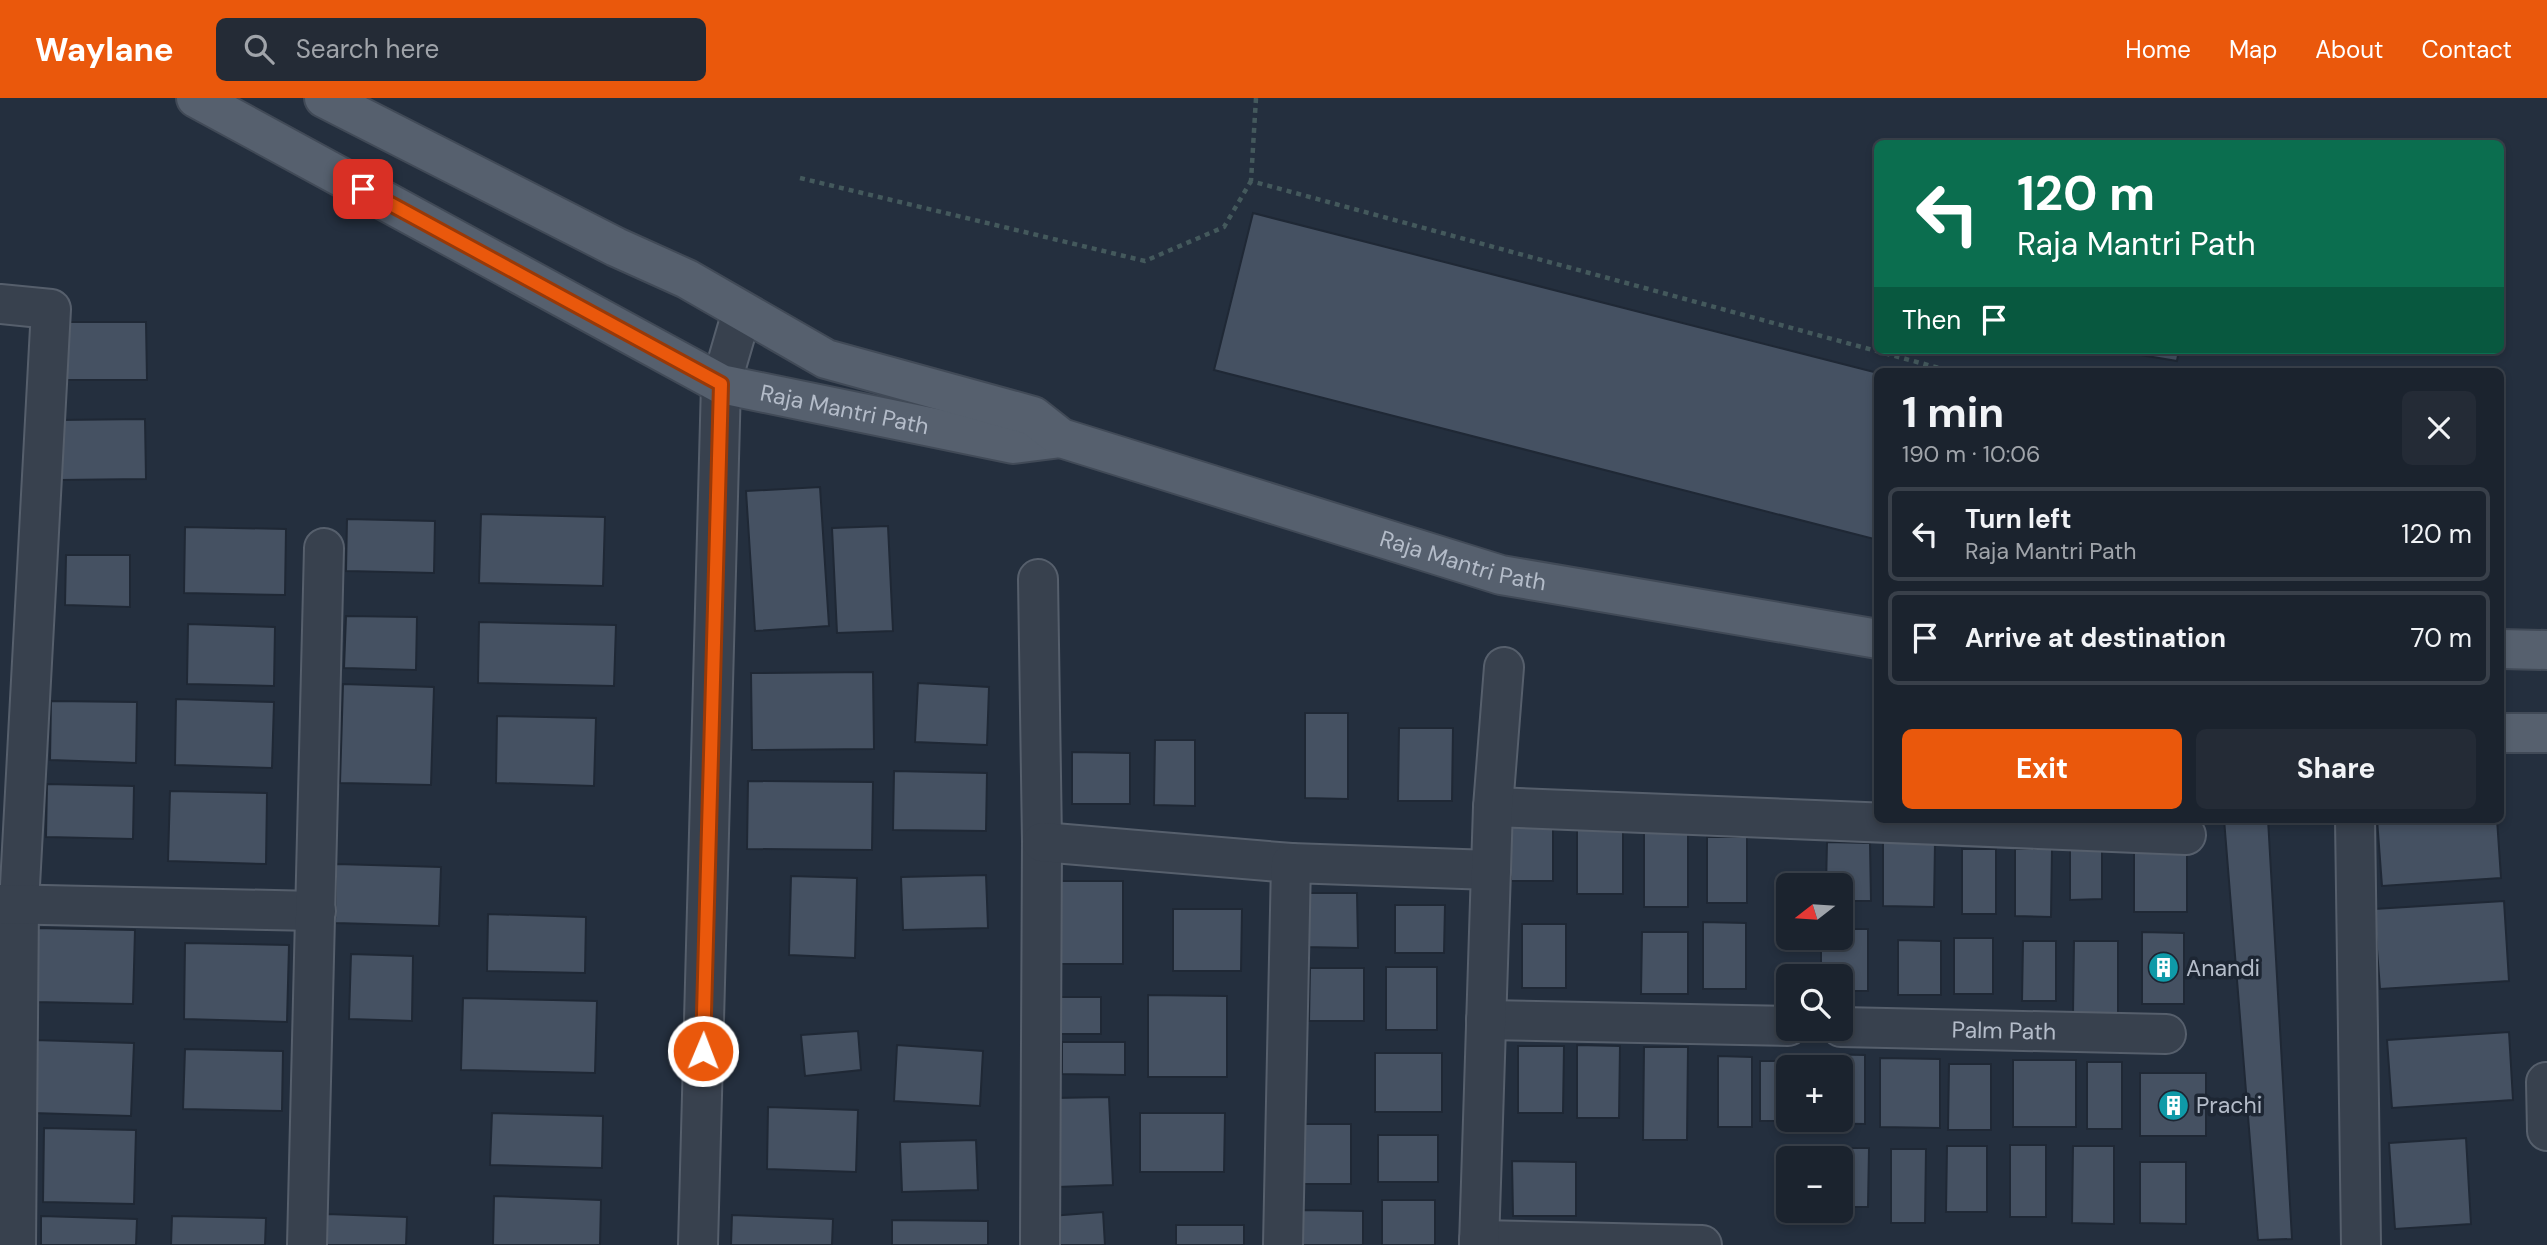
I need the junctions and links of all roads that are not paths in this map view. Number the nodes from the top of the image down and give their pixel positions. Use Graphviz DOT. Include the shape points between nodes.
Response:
graph roads {
  1 [pos="196,98"];
  2 [pos="324,98"];
  3 [pos="0,304"];
  4 [pos="742,312"];
  5 [pos="721,384"];
  6 [pos="1061,438"];
  7 [pos="324,548"];
  8 [pos="1038,579"];
  9 [pos="1874,638"];
  10 [pos="2504,649"];
  11 [pos="2547,650"];
  12 [pos="1504,667"];
  13 [pos="2504,733"];
  14 [pos="2547,733"];
  15 [pos="1493,807"];
  16 [pos="1874,822"];
  17 [pos="1889,823"];
  18 [pos="2355,823"];
  19 [pos="2186,835"];
  20 [pos="1042,842"];
  21 [pos="1291,863"];
  22 [pos="1491,870"];
  23 [pos="9,904"];
  24 [pos="316,911"];
  25 [pos="1486,1020"];
  26 [pos="1776,1026"];
  27 [pos="1853,1027"];
  28 [pos="2166,1034"];
  29 [pos="2546,1082"];
  30 [pos="2547,1131"];
  31 [pos="1479,1242"];
  32 [pos="16,1245"];
  33 [pos="307,1245"];
  34 [pos="698,1245"];
  35 [pos="1040,1245"];
  36 [pos="1283,1245"];
  37 [pos="1702,1245"];
  38 [pos="2361,1245"];
  1 -- 5 [label="main road, Raja Mantri Path"];
  2 -- 4 [label="main road, Raja Mantri Path" via="687,279"];
  3 -- 23 [label="street" via="51,309"];
  4 -- 5 [label="street"];
  4 -- 6 [label="main road, Raja Mantri Path" via="826,359 1033,416"];
  5 -- 6 [label="main road, Raja Mantri Path" via="1013,444"];
  5 -- 34 [label="street"];
  6 -- 9 [label="main road, Raja Mantri Path" via="1501,575"];
  7 -- 24 [label="street"];
  8 -- 20 [label="street"];
  10 -- 11 [label="main road"];
  12 -- 15 [label="street"];
  13 -- 14 [label="main road"];
  15 -- 16 [label="street"];
  15 -- 22 [label="street"];
  17 -- 19 [label="street"];
  18 -- 38 [label="street"];
  20 -- 21 [label="street"];
  20 -- 35 [label="street"];
  21 -- 22 [label="street"];
  21 -- 36 [label="street"];
  22 -- 25 [label="street"];
  23 -- 24 [label="street"];
  23 -- 32 [label="street"];
  24 -- 33 [label="street"];
  25 -- 26 [label="street"];
  25 -- 31 [label="street"];
  27 -- 28 [label="street, Palm Path"];
  29 -- 30 [label="street"];
  31 -- 37 [label="street"];
}
